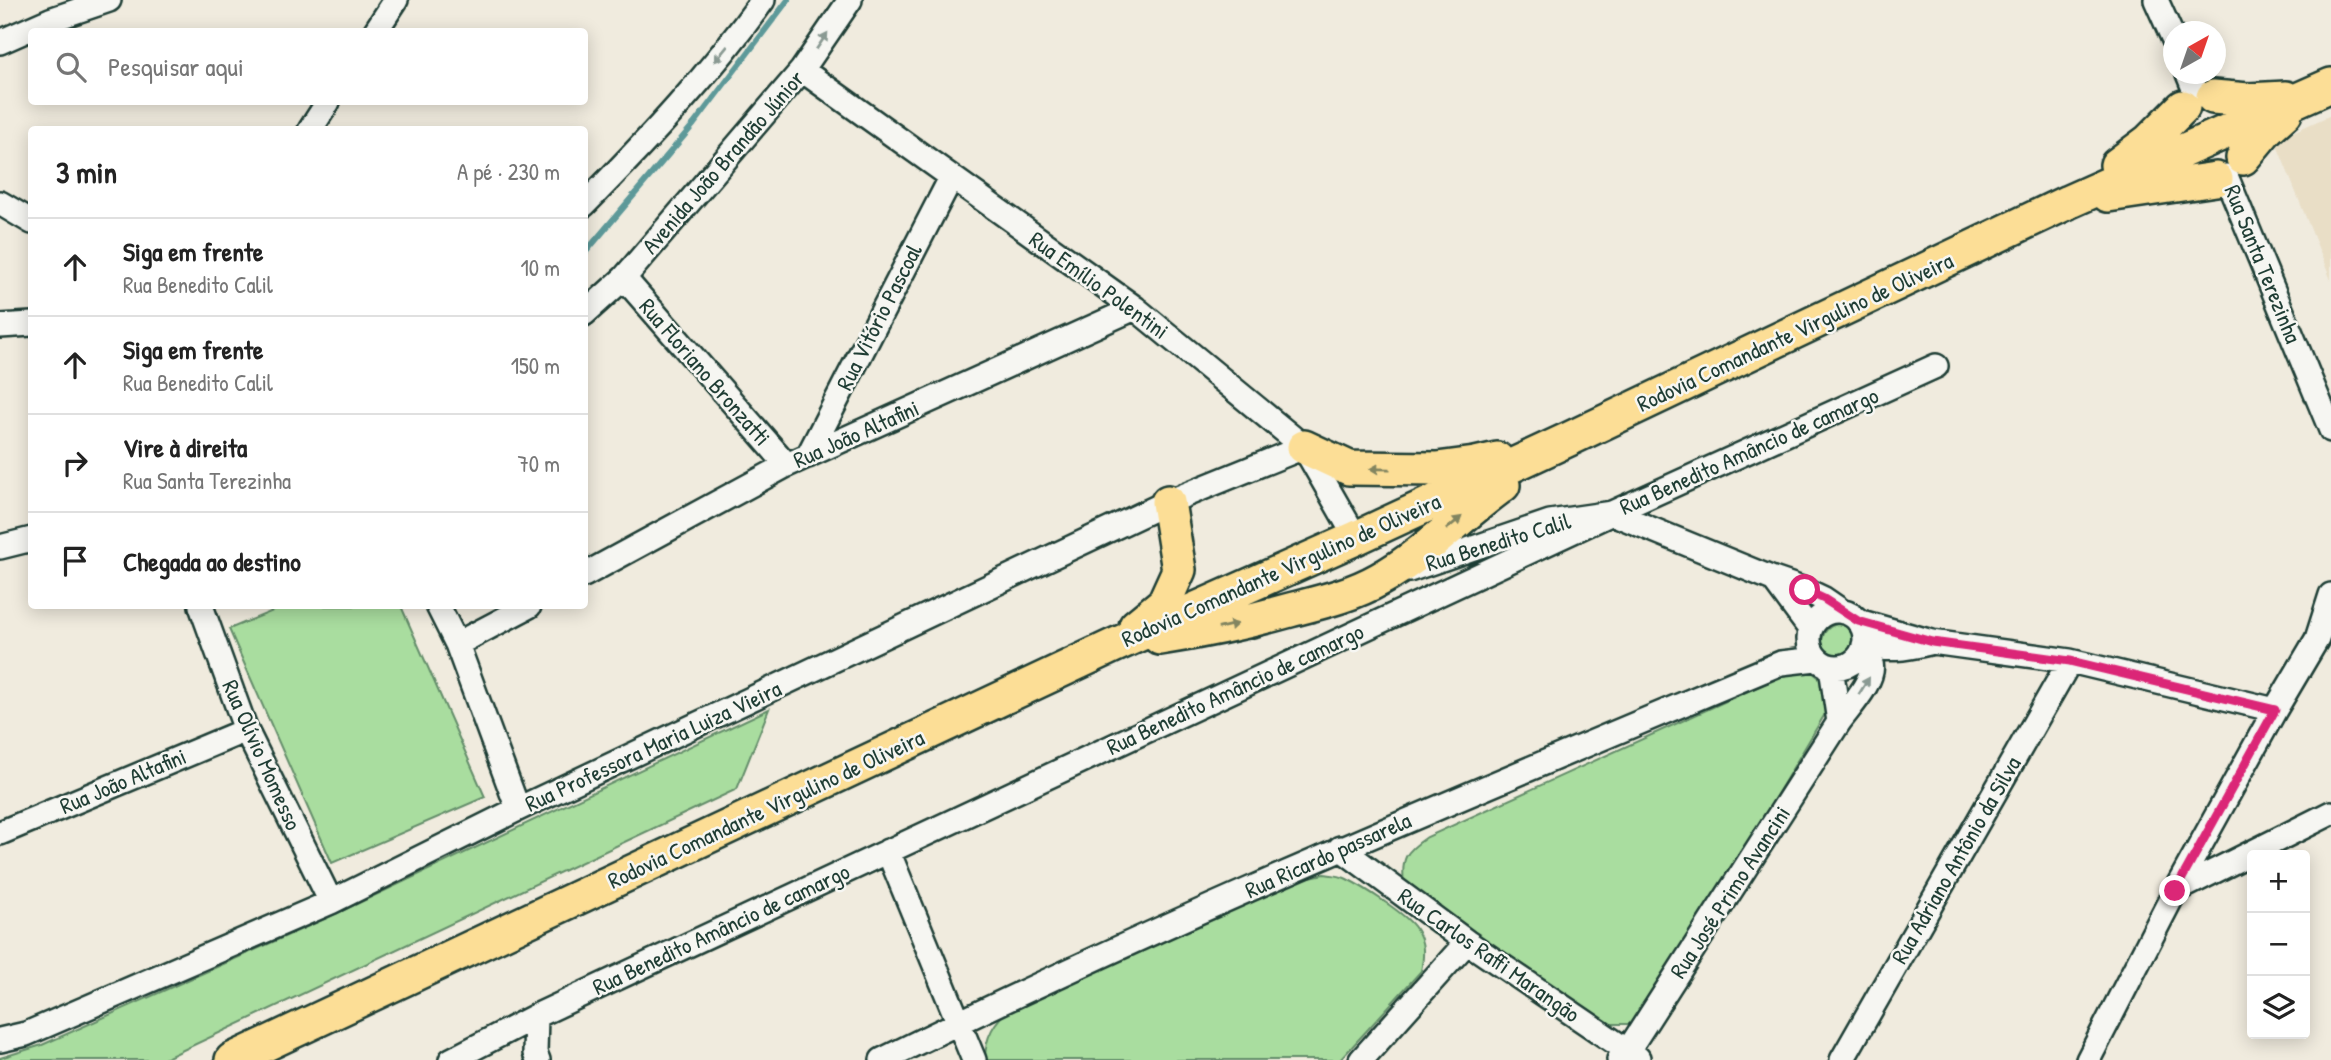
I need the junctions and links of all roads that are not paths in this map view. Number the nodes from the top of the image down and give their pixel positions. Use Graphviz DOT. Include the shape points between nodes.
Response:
graph roads {
  1 [pos="109,0"];
  2 [pos="396,0"];
  3 [pos="763,0"];
  4 [pos="850,0"];
  5 [pos="2156,0"];
  6 [pos="2165,21"];
  7 [pos="32,28"];
  8 [pos="378,28"];
  9 [pos="28,30"];
  10 [pos="0,42"];
  11 [pos="802,70"];
  12 [pos="2191,84"];
  13 [pos="2317,91"];
  14 [pos="2197,100"];
  15 [pos="326,105"];
  16 [pos="313,126"];
  17 [pos="2182,150"];
  18 [pos="2231,159"];
  19 [pos="951,178"];
  20 [pos="588,201"];
  21 [pos="2068,202"];
  22 [pos="0,203"];
  23 [pos="28,220"];
  24 [pos="624,278"];
  25 [pos="1135,308"];
  26 [pos="588,310"];
  27 [pos="28,324"];
  28 [pos="0,326"];
  29 [pos="1936,366"];
  30 [pos="2331,430"];
  31 [pos="1567,440"];
  32 [pos="1304,447"];
  33 [pos="808,456"];
  34 [pos="787,465"];
  35 [pos="1168,502"];
  36 [pos="1612,513"];
  37 [pos="1356,538"];
  38 [pos="28,540"];
  39 [pos="0,547"];
  40 [pos="588,573"];
  41 [pos="1773,579"];
  42 [pos="1379,580"];
  43 [pos="2331,595"];
  44 [pos="202,609"];
  45 [pos="440,609"];
  46 [pos="523,609"];
  47 [pos="1851,617"];
  48 [pos="1810,631"];
  49 [pos="1932,642"];
  50 [pos="457,644"];
  51 [pos="1113,646"];
  52 [pos="1864,646"];
  53 [pos="2070,661"];
  54 [pos="1781,663"];
  55 [pos="1824,663"];
  56 [pos="2275,710"];
  57 [pos="1839,722"];
  58 [pos="246,730"];
  59 [pos="518,809"];
  60 [pos="2331,813"];
  61 [pos="0,832"];
  62 [pos="1340,848"];
  63 [pos="888,851"];
  64 [pos="2175,891"];
  65 [pos="331,902"];
  66 [pos="1467,942"];
  67 [pos="536,1016"];
  68 [pos="959,1022"];
  69 [pos="0,1040"];
  70 [pos="270,1042"];
  71 [pos="1629,1057"];
  72 [pos="220,1060"];
  73 [pos="232,1060"];
  74 [pos="238,1060"];
  75 [pos="451,1060"];
  76 [pos="538,1060"];
  77 [pos="881,1060"];
  78 [pos="974,1060"];
  79 [pos="1361,1060"];
  80 [pos="1842,1060"];
  81 [pos="2088,1060"];
  1 -- 7 [label="street"];
  2 -- 8 [label="street"];
  3 -- 20 [label="street, one-way" via="653,135"];
  11 -- 4 [label="street, Avenida João Brandão Júnior, one-way"];
  5 -- 6 [label="street"];
  9 -- 10 [label="street"];
  11 -- 19 [label="street, Rua Emílio Polentini"];
  11 -- 24 [label="street, Avenida João Brandão Júnior"];
  12 -- 14 [label="street"];
  13 -- 14 [label="highway" via="2248,100"];
  13 -- 18 [label="highway, Rodovia Comandante Virgulino de Oliveira"];
  14 -- 17 [label="street" via="2177,128"];
  14 -- 18 [label="street" via="2225,105"];
  14 -- 21 [label="highway"];
  15 -- 16 [label="street"];
  17 -- 18 [label="highway, Rodovia Comandante Virgulino de Oliveira"];
  17 -- 18 [label="street" via="2204,177"];
  17 -- 21 [label="highway, Rodovia Comandante Virgulino de Oliveira"];
  18 -- 21 [label="highway"];
  18 -- 30 [label="street, Rua Santa Terezinha"];
  19 -- 25 [label="street, Rua Emílio Polentini"];
  19 -- 33 [label="street, Rua Vitório Pascoal"];
  21 -- 31 [label="highway, Rodovia Comandante Virgulino de Oliveira"];
  22 -- 23 [label="street"];
  24 -- 26 [label="street, Avenida João Brandão Júnior"];
  24 -- 34 [label="street, Rua Floriano Bronzatti"];
  25 -- 32 [label="street, Rua Emílio Polentini"];
  25 -- 33 [label="street, Rua João Altafini"];
  27 -- 28 [label="street"];
  29 -- 36 [label="street, Rua Benedito Amâncio de camargo"];
  31 -- 32 [label="highway, one-way" via="1437,469 1349,468"];
  31 -- 37 [label="highway, Rodovia Comandante Virgulino de Oliveira"];
  42 -- 31 [label="highway, one-way"];
  32 -- 35 [label="street, Rua Professora Maria Luiza Vieira"];
  32 -- 37 [label="street, Rua Emílio Polentini"];
  33 -- 34 [label="street, Rua João Altafini"];
  34 -- 40 [label="street, Rua João Altafini"];
  35 -- 51 [label="highway" via="1179,570 1164,603"];
  35 -- 59 [label="street, Rua Professora Maria Luiza Vieira"];
  36 -- 41 [label="street"];
  36 -- 42 [label="street, Rua Benedito Calil" via="1550,522"];
  36 -- 63 [label="street, Rua Benedito Amâncio de camargo"];
  37 -- 42 [label="highway"];
  37 -- 51 [label="highway, Rodovia Comandante Virgulino de Oliveira"];
  38 -- 39 [label="street"];
  41 -- 47 [label="street" via="1814,594"];
  41 -- 48 [label="street"];
  51 -- 42 [label="highway, one-way" via="1223,628 1342,597"];
  43 -- 56 [label="street" via="2317,639"];
  44 -- 58 [label="street, Rua Olívio Momesso"];
  45 -- 50 [label="street"];
  46 -- 50 [label="street"];
  47 -- 48 [label="street" via="1833,611 1824,614"];
  47 -- 49 [label="street"];
  47 -- 52 [label="street" via="1865,638"];
  48 -- 54 [label="street, Rua Ricardo passarela"];
  48 -- 55 [label="street" via="1809,643"];
  49 -- 52 [label="street" via="1887,650"];
  49 -- 53 [label="street"];
  50 -- 59 [label="street"];
  51 -- 70 [label="highway, Rodovia Comandante Virgulino de Oliveira"];
  52 -- 55 [label="street" via="1855,661 1839,668"];
  57 -- 52 [label="street, Rua José Primo Avancini, one-way" via="1872,672"];
  53 -- 56 [label="street"];
  53 -- 80 [label="street, Rua Adriano Antônio da Silva"];
  54 -- 55 [label="street, Rua Ricardo passarela"];
  54 -- 62 [label="street, Rua Ricardo passarela"];
  55 -- 57 [label="street"];
  56 -- 64 [label="street"];
  57 -- 71 [label="street, Rua José Primo Avancini"];
  58 -- 61 [label="street, Rua João Altafini"];
  58 -- 65 [label="street, Rua Olívio Momesso"];
  59 -- 65 [label="street, Rua Professora Maria Luiza Vieira"];
  60 -- 64 [label="street"];
  62 -- 66 [label="street, Rua Carlos Raffi Marangão"];
  62 -- 68 [label="street, Rua Ricardo passarela"];
  63 -- 67 [label="street, Rua Benedito Amâncio de camargo"];
  63 -- 68 [label="street"];
  64 -- 81 [label="street"];
  65 -- 69 [label="street, Rua Professora Maria Luiza Vieira" via="26,1034"];
  66 -- 71 [label="street, Rua Carlos Raffi Marangão"];
  66 -- 79 [label="street"];
  67 -- 75 [label="street, Rua Benedito Amâncio de camargo"];
  67 -- 76 [label="street"];
  68 -- 77 [label="street, Rua Ricardo passarela"];
  68 -- 78 [label="street"];
  70 -- 72 [label="highway"];
  70 -- 73 [label="highway, Rodovia Comandante Virgulino de Oliveira"];
  70 -- 74 [label="highway"];
}
